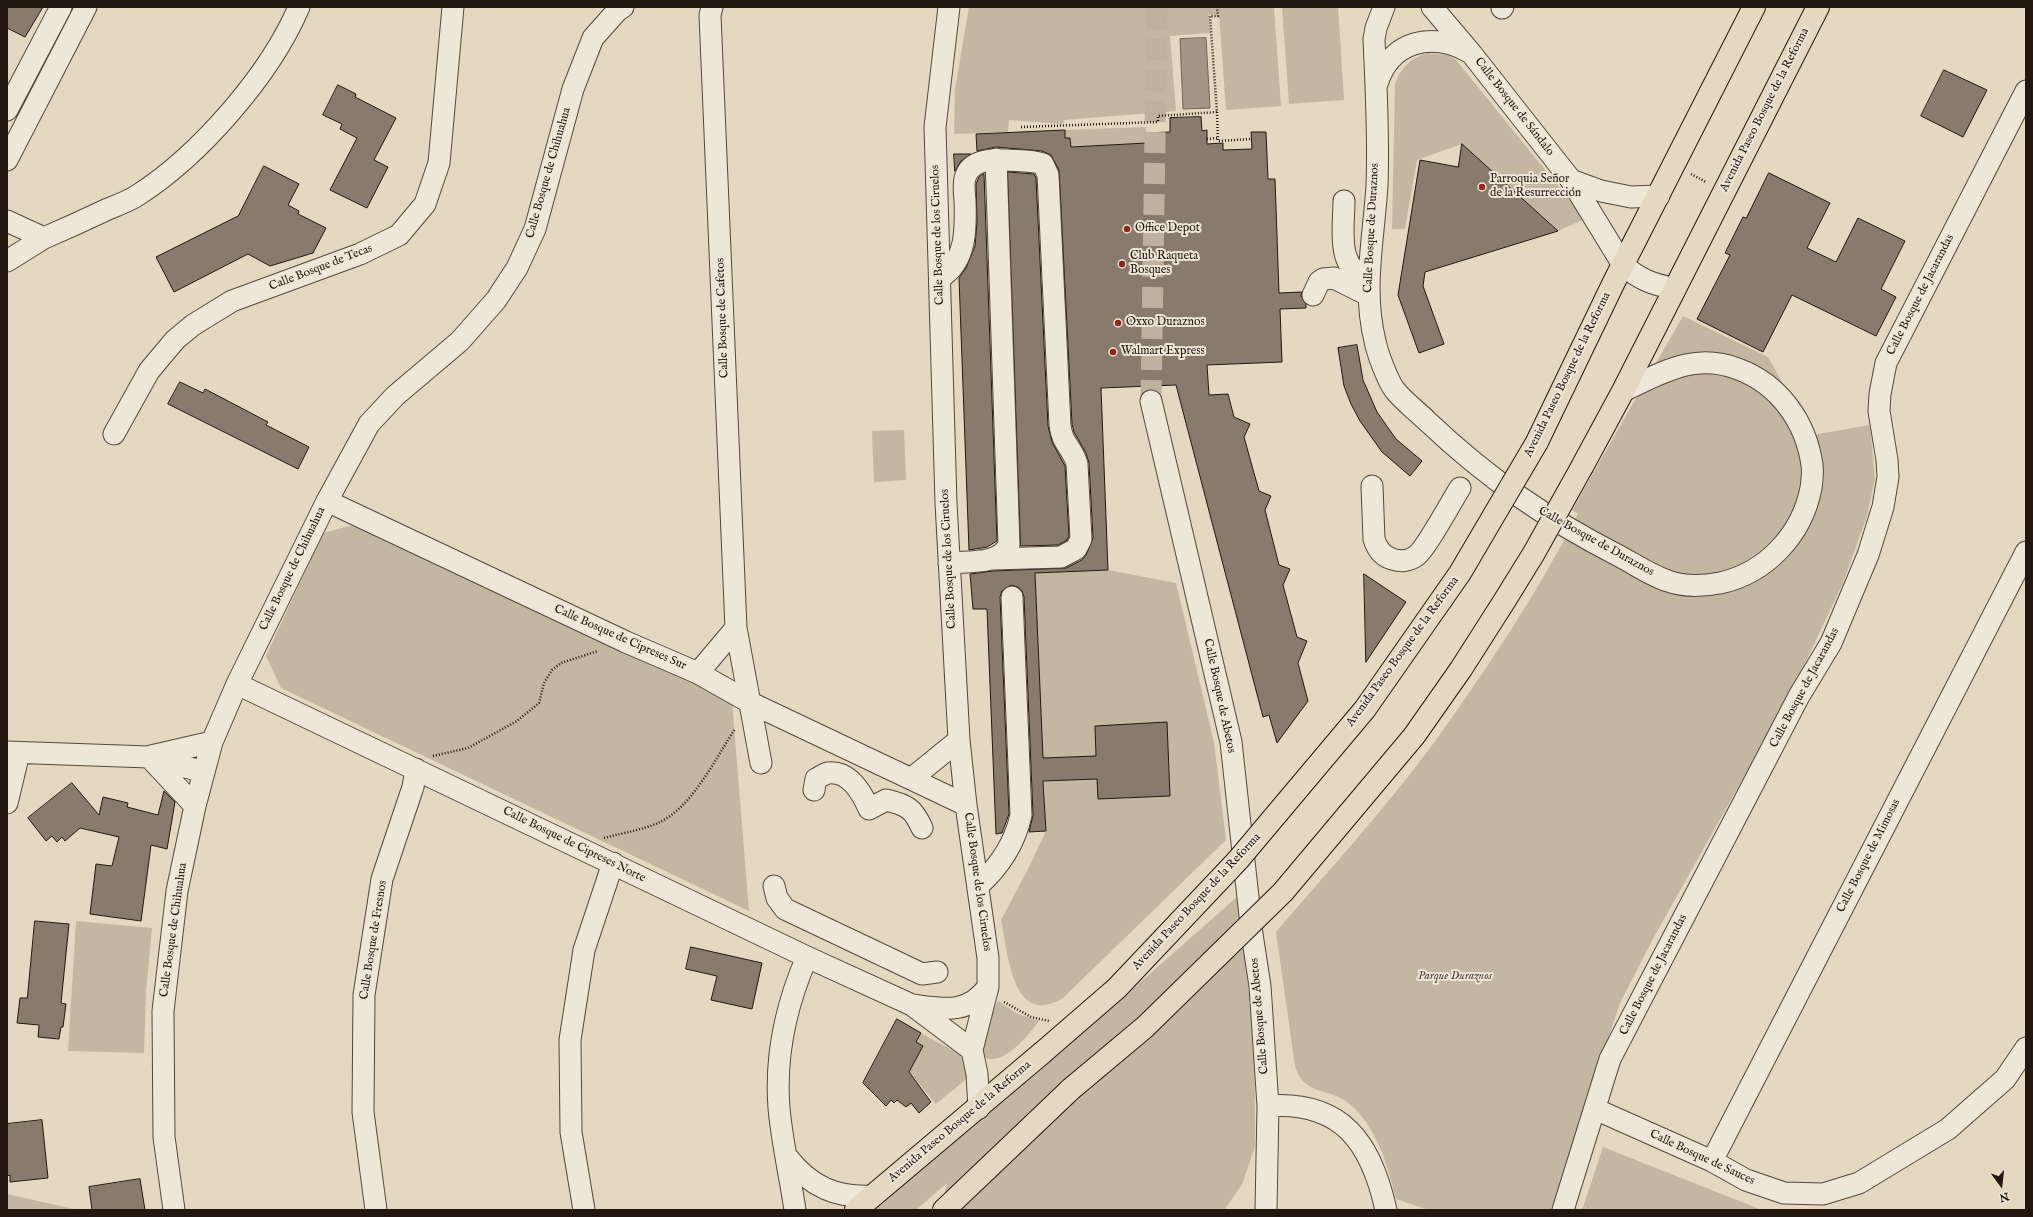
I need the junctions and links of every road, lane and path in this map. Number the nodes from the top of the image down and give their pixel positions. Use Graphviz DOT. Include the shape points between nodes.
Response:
graph roads {
  1 [pos="61,7"];
  2 [pos="86,7"];
  3 [pos="299,7"];
  4 [pos="453,7"];
  5 [pos="623,7"];
  6 [pos="949,7"];
  7 [pos="1217,7"];
  8 [pos="1384,7"];
  9 [pos="1432,7"];
  10 [pos="1754,7"];
  11 [pos="1818,7"];
  12 [pos="705,10"];
  13 [pos="1471,53"];
  14 [pos="1376,91"];
  15 [pos="2026,92"];
  16 [pos="7,110"];
  17 [pos="1217,112"];
  18 [pos="1021,127"];
  19 [pos="1218,138"];
  20 [pos="1252,138"];
  21 [pos="1207,139"];
  22 [pos="996,159"];
  23 [pos="7,160"];
  24 [pos="1674,166"];
  25 [pos="1571,180"];
  26 [pos="1724,190"];
  27 [pos="1659,196"];
  28 [pos="1344,201"];
  29 [pos="7,221"];
  30 [pos="44,238"];
  31 [pos="7,261"];
  32 [pos="1623,265"];
  33 [pos="940,278"];
  34 [pos="1368,287"];
  35 [pos="1674,288"];
  36 [pos="1313,295"];
  37 [pos="1623,391"];
  38 [pos="1151,402"];
  39 [pos="114,434"];
  40 [pos="1372,486"];
  41 [pos="1460,488"];
  42 [pos="327,501"];
  43 [pos="2026,552"];
  44 [pos="993,559"];
  45 [pos="950,563"];
  46 [pos="1012,597"];
  47 [pos="736,628"];
  48 [pos="626,642"];
  49 [pos="698,673"];
  50 [pos="236,684"];
  51 [pos="751,703"];
  52 [pos="959,740"];
  53 [pos="212,742"];
  54 [pos="13,752"];
  55 [pos="149,757"];
  56 [pos="761,763"];
  57 [pos="416,769"];
  58 [pos="204,772"];
  59 [pos="911,779"];
  60 [pos="814,790"];
  61 [pos="7,803"];
  62 [pos="966,805"];
  63 [pos="195,806"];
  64 [pos="922,828"];
  65 [pos="577,846"];
  66 [pos="613,863"];
  67 [pos="774,886"];
  68 [pos="978,886"];
  69 [pos="807,957"];
  70 [pos="888,958"];
  71 [pos="937,972"];
  72 [pos="988,987"];
  73 [pos="885,992"];
  74 [pos="912,1004"];
  75 [pos="1032,1017"];
  76 [pos="2026,1048"];
  77 [pos="972,1050"];
  78 [pos="1268,1106"];
  79 [pos="979,1108"];
  80 [pos="1595,1108"];
  81 [pos="788,1158"];
  82 [pos="1712,1161"];
  83 [pos="873,1196"];
  84 [pos="174,1210"];
  85 [pos="376,1210"];
  86 [pos="584,1210"];
  87 [pos="795,1210"];
  88 [pos="856,1210"];
  89 [pos="944,1210"];
  90 [pos="1266,1210"];
  91 [pos="1386,1210"];
  92 [pos="1563,1210"];
  1 -- 16 [label="street"];
  2 -- 23 [label="street"];
  3 -- 30 [label="street" via="281,41 247,91 212,132 185,158 137,196"];
  4 -- 39 [label="street, Calle Bosque de Tecas" via="439,163 425,204 399,234 392,238 360,254 232,301 193,325 149,371"];
  5 -- 42 [label="street, Calle Bosque de Chihuahua" via="593,38 573,89 535,229 517,268 496,300 460,341 395,396 369,424"];
  6 -- 33 [label="street, Calle Bosque de los Ciruelos" via="935,127"];
  7 -- 17 [label="path" via="1218,16 1210,16"];
  8 -- 14 [label="street, Calle Bosque de Duraznos" via="1374,39"];
  9 -- 13 [label="street, Calle Bosque de Sándalo"];
  10 -- 24 [label="main road, Avenida Paseo Bosque de la Reforma"];
  11 -- 26 [label="main road, Avenida Paseo Bosque de la Reforma"];
  12 -- 47 [label="street, Calle Bosque de Cafetos"];
  13 -- 14 [label="street, Calle Bosque de Sándalo" via="1440,40 1412,45 1388,62 1380,74"];
  13 -- 25 [label="street, Calle Bosque de Sándalo"];
  14 -- 34 [label="street, Calle Bosque de Duraznos" via="1377,184"];
  15 -- 80 [label="street, Calle Bosque de Jacarandas" via="1886,363 1879,411 1887,460 1886,492 1868,555 1855,588 1831,643 1799,696 1610,1059"];
  17 -- 18 [label="path" via="1158,116 1158,122"];
  17 -- 19 [label="path"];
  19 -- 20 [label="path" via="1218,141"];
  19 -- 21 [label="path"];
  22 -- 33 [label="street" via="980,163 968,172 964,190 966,225 963,245 954,266"];
  22 -- 44 [label="street" via="1010,538 1006,552"];
  22 -- 44 [label="street" via="1034,161 1043,164 1047,170 1060,425 1062,439 1074,456 1076,464 1082,533 1079,545 1066,556"];
  24 -- 26 [label="path"];
  24 -- 27 [label="main road, Avenida Paseo Bosque de la Reforma"];
  25 -- 27 [label="street" via="1601,191 1631,197"];
  25 -- 32 [label="street, Calle Bosque de Sándalo"];
  26 -- 35 [label="main road, Avenida Paseo Bosque de la Reforma"];
  27 -- 32 [label="main road, Avenida Paseo Bosque de la Reforma"];
  28 -- 34 [label="street" via="1344,256 1351,269"];
  29 -- 30 [label="street"];
  30 -- 31 [label="street"];
  32 -- 35 [label="street, Calle Bosque de Sándalo" via="1634,275 1654,285"];
  32 -- 79 [label="main road, Avenida Paseo Bosque de la Reforma, bridge" via="1537,442 1460,573 1365,709 1233,866 1117,988"];
  33 -- 45 [label="street, Calle Bosque de los Ciruelos"];
  34 -- 36 [label="street" via="1328,278 1319,282"];
  34 -- 37 [label="street, Calle Bosque de Duraznos" via="1375,342 1393,388 1451,444 1538,511 1574,533 1668,581 1684,584 1702,585 1736,578 1752,571 1779,551 1804,512 1812,481 1812,466 1802,431 1788,404 1764,382 1750,374 1724,365 1702,362 1671,369"];
  35 -- 37 [label="main road, Avenida Paseo Bosque de la Reforma"];
  37 -- 89 [label="main road, Avenida Paseo Bosque de la Reforma, bridge" via="1534,553 1461,669 1414,736 1283,892 1145,1027 1071,1089"];
  38 -- 78 [label="street, Calle Bosque de Abetos" via="1231,742 1260,986"];
  40 -- 41 [label="street" via="1374,539 1379,551 1396,561 1403,561 1420,552"];
  42 -- 48 [label="street, Calle Bosque de Cipreses Sur"];
  42 -- 50 [label="street, Calle Bosque de Chihuahua"];
  43 -- 82 [label="street, Calle Bosque de Mimosas"];
  44 -- 45 [label="street"];
  45 -- 52 [label="street, Calle Bosque de los Ciruelos"];
  46 -- 68 [label="street" via="1021,815 1015,838 989,876"];
  47 -- 49 [label="street"];
  47 -- 51 [label="street, Calle Bosque de Cafetos"];
  48 -- 49 [label="street, Calle Bosque de Cipreses Sur"];
  48 -- 57 [label="path" via="561,663 552,670 544,683 538,703 528,714 468,748 429,757"];
  49 -- 51 [label="street, Calle Bosque de Cipreses Sur"];
  50 -- 53 [label="street, Calle Bosque de Chihuahua"];
  50 -- 57 [label="street, Calle Bosque de Cipreses Norte"];
  51 -- 56 [label="street, Calle Bosque de Cafetos"];
  51 -- 59 [label="street, Calle Bosque de Cipreses Sur"];
  51 -- 65 [label="path" via="682,807 657,823"];
  52 -- 59 [label="street"];
  52 -- 62 [label="street, Calle Bosque de los Ciruelos"];
  53 -- 55 [label="street"];
  53 -- 58 [label="street, Calle Bosque de Chihuahua"];
  54 -- 55 [label="street"];
  54 -- 61 [label="street"];
  55 -- 58 [label="street"];
  55 -- 63 [label="street"];
  57 -- 65 [label="street, Calle Bosque de Cipreses Norte"];
  57 -- 85 [label="street, Calle Bosque de Fresnos" via="413,787 382,879 364,995 363,1112"];
  58 -- 63 [label="street, Calle Bosque de Chihuahua"];
  59 -- 62 [label="street, Calle Bosque de Cipreses Sur"];
  60 -- 64 [label="street" via="816,779 828,773 840,776 854,783 869,809 886,800 904,804 915,814"];
  62 -- 68 [label="street, Calle Bosque de los Ciruelos"];
  63 -- 84 [label="street, Calle Bosque de Chihuahua" via="177,891 163,1011 164,1138"];
  65 -- 66 [label="street, Calle Bosque de Cipreses Norte"];
  66 -- 69 [label="street, Calle Bosque de Cipreses Norte"];
  66 -- 86 [label="street" via="584,950 570,1040 570,1132"];
  67 -- 70 [label="street" via="776,898 785,909"];
  68 -- 72 [label="street, Calle Bosque de los Ciruelos" via="988,958"];
  69 -- 73 [label="street, Calle Bosque de Cipreses Norte"];
  69 -- 81 [label="street" via="789,1006 780,1056 779,1108"];
  70 -- 71 [label="street" via="922,974"];
  70 -- 73 [label="street" via="882,978"];
  72 -- 74 [label="street, Calle Bosque de Cipreses Norte" via="974,1001 956,1008"];
  72 -- 75 [label="path" via="1008,1004"];
  72 -- 77 [label="street, Calle Bosque de los Ciruelos"];
  73 -- 74 [label="street, Calle Bosque de Cipreses Norte"];
  74 -- 77 [label="street, Calle Bosque de Cipreses Norte"];
  76 -- 82 [label="street, Calle Bosque de Sauces" via="2005,1079 1948,1129 1859,1183 1823,1194 1784,1192 1746,1180"];
  77 -- 79 [label="street, Calle Bosque de los Ciruelos" via="977,1074"];
  78 -- 90 [label="street, Calle Bosque de Abetos"];
  78 -- 91 [label="street" via="1285,1105 1315,1110 1338,1120 1349,1129 1372,1165 1383,1193"];
  79 -- 83 [label="main road, Avenida Paseo Bosque de la Reforma"];
  80 -- 82 [label="street, Calle Bosque de Sauces"];
  80 -- 92 [label="street, Calle Bosque de Jacarandas"];
  81 -- 83 [label="street" via="807,1178 831,1192 845,1196"];
  81 -- 87 [label="street"];
  83 -- 88 [label="main road, Avenida Paseo Bosque de la Reforma"];
}
